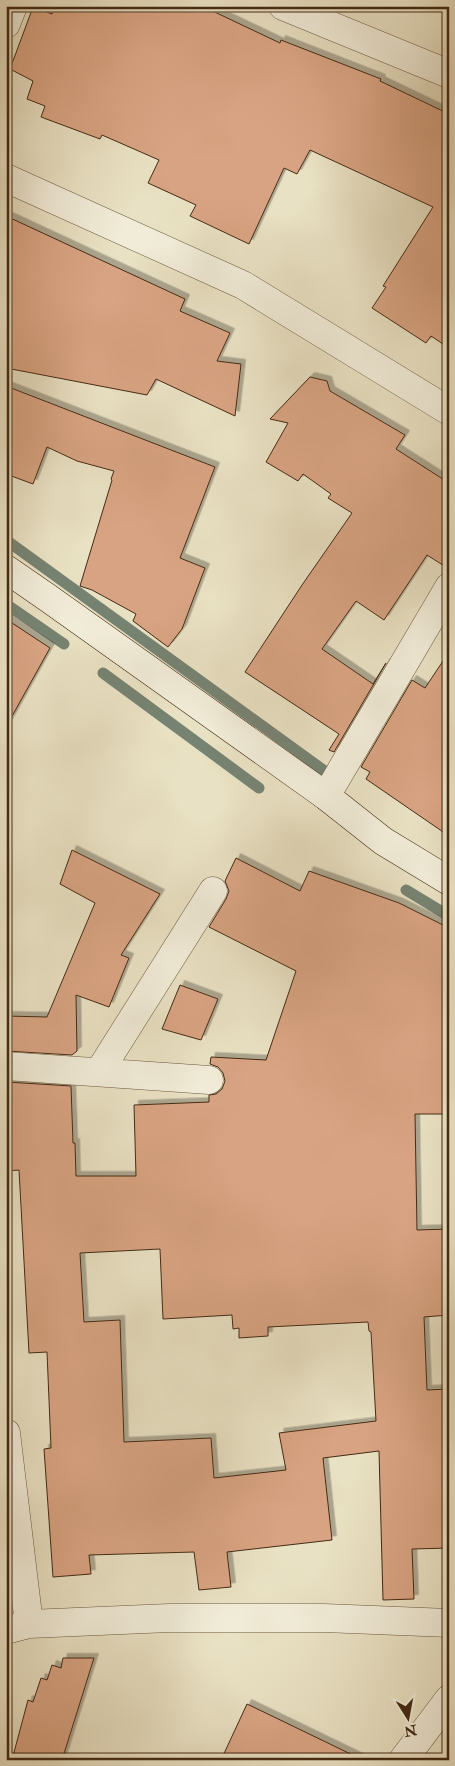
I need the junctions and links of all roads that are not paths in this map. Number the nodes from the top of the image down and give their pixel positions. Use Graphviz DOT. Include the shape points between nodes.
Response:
graph roads {
  1 [pos="13,6"];
  2 [pos="283,6"];
  3 [pos="6,24"];
  4 [pos="449,74"];
  5 [pos="6,178"];
  6 [pos="449,411"];
  7 [pos="6,569"];
  8 [pos="449,588"];
  9 [pos="326,796"];
  10 [pos="449,881"];
  11 [pos="213,891"];
  12 [pos="6,1066"];
  13 [pos="99,1072"];
  14 [pos="209,1080"];
  15 [pos="6,1433"];
  16 [pos="449,1623"];
  17 [pos="18,1627"];
  18 [pos="449,1699"];
  19 [pos="403,1760"];
  1 -- 3 [label="street"];
  2 -- 4 [label="street"];
  5 -- 6 [label="street" via="243,285"];
  7 -- 9 [label="street"];
  8 -- 9 [label="street"];
  9 -- 10 [label="street" via="383,841"];
  11 -- 13 [label="street"];
  12 -- 13 [label="street"];
  13 -- 14 [label="street"];
  15 -- 17 [label="street"];
  16 -- 17 [label="street" via="324,1618 169,1618"];
  18 -- 19 [label="street"];
}
